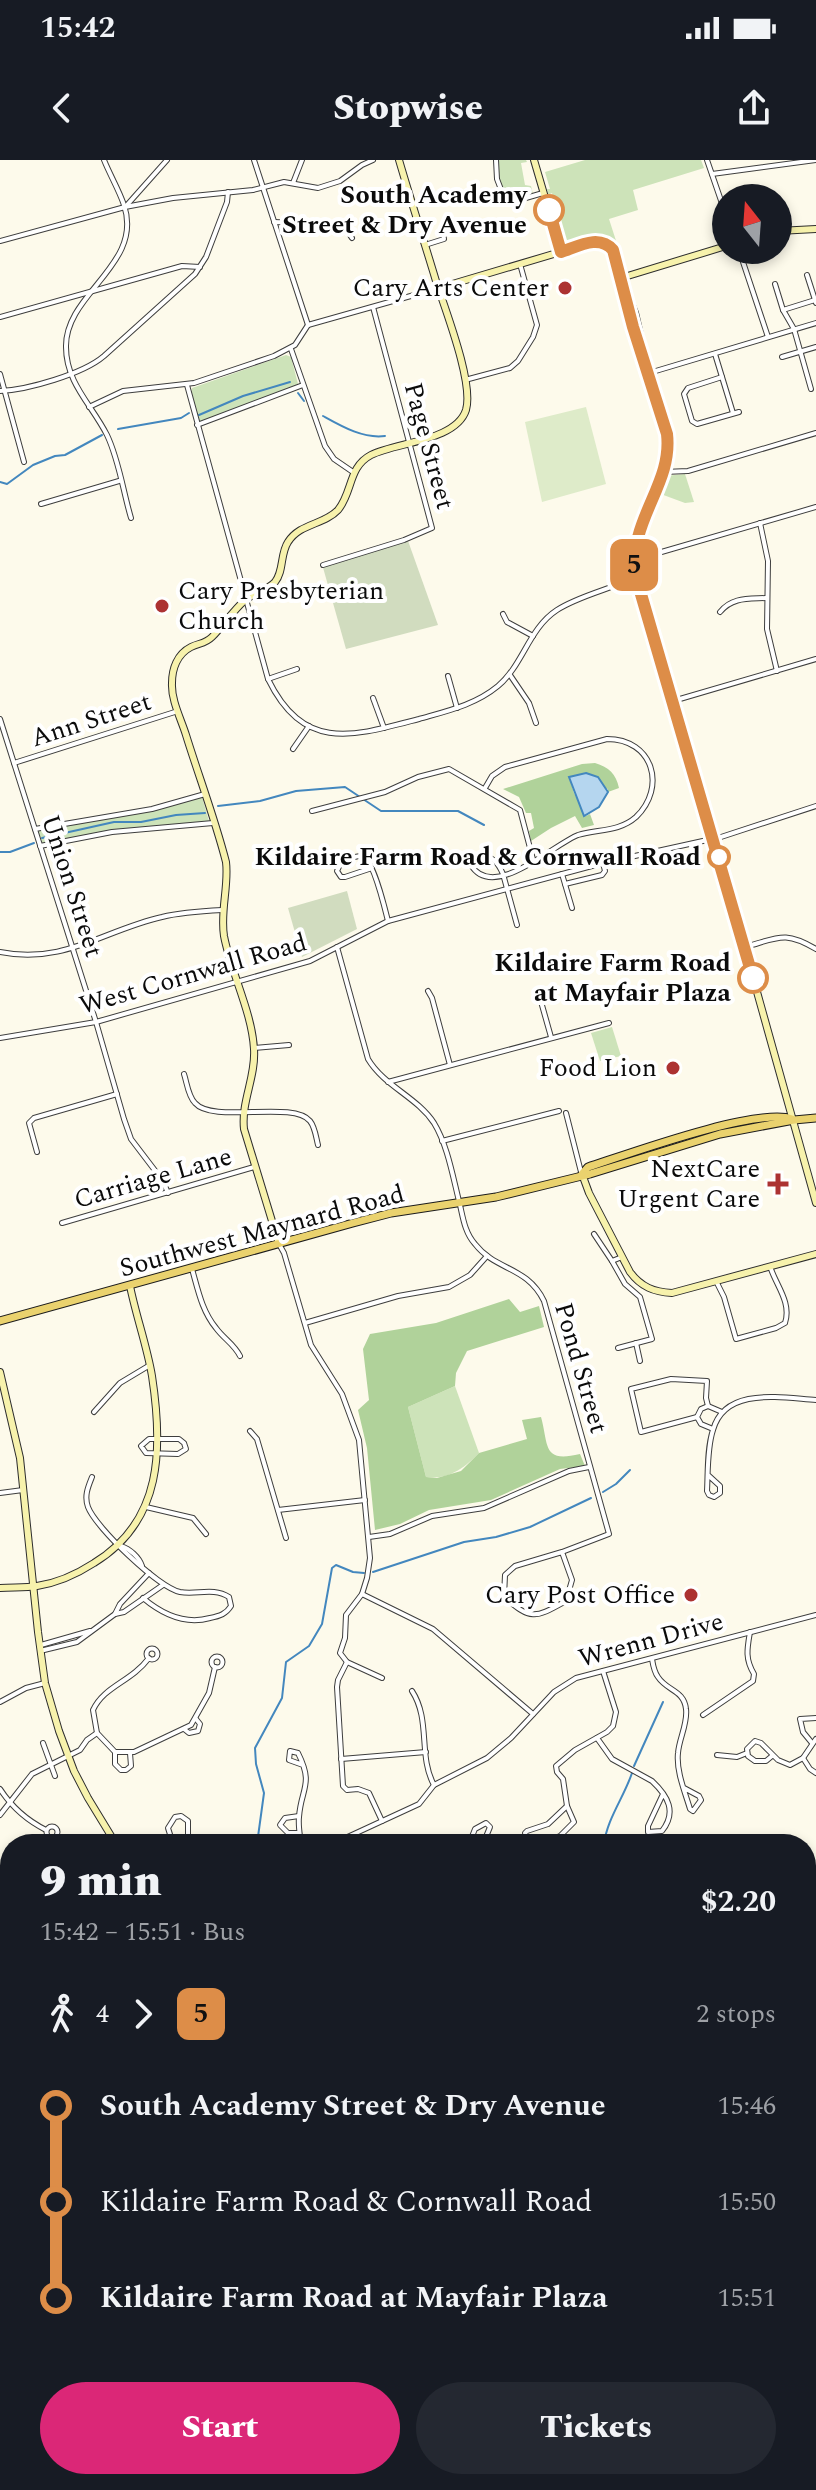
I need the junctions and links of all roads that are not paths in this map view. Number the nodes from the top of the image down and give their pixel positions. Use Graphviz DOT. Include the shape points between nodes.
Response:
graph roads {
  1 [pos="104,160"];
  2 [pos="167,160"];
  3 [pos="254,160"];
  4 [pos="302,160"];
  5 [pos="373,160"];
  6 [pos="399,160"];
  7 [pos="496,160"];
  8 [pos="534,160"];
  9 [pos="707,160"];
  10 [pos="816,160"];
  11 [pos="790,162"];
  12 [pos="712,174"];
  13 [pos="293,183"];
  14 [pos="715,184"];
  15 [pos="263,188"];
  16 [pos="228,192"];
  17 [pos="544,193"];
  18 [pos="125,207"];
  19 [pos="274,222"];
  20 [pos="442,227"];
  21 [pos="792,229"];
  22 [pos="816,229"];
  23 [pos="352,238"];
  24 [pos="0,241"];
  25 [pos="425,245"];
  26 [pos="712,250"];
  27 [pos="561,252"];
  28 [pos="520,264"];
  29 [pos="744,264"];
  30 [pos="200,267"];
  31 [pos="807,275"];
  32 [pos="621,279"];
  33 [pos="775,284"];
  34 [pos="439,288"];
  35 [pos="90,292"];
  36 [pos="816,302"];
  37 [pos="373,307"];
  38 [pos="783,310"];
  39 [pos="0,317"];
  40 [pos="816,323"];
  41 [pos="308,325"];
  42 [pos="794,329"];
  43 [pos="768,337"];
  44 [pos="816,347"];
  45 [pos="291,348"];
  46 [pos="801,352"];
  47 [pos="715,354"];
  48 [pos="782,357"];
  49 [pos="649,373"];
  50 [pos="0,374"];
  51 [pos="71,375"];
  52 [pos="722,377"];
  53 [pos="465,380"];
  54 [pos="187,385"];
  55 [pos="304,385"];
  56 [pos="811,389"];
  57 [pos="2,391"];
  58 [pos="88,408"];
  59 [pos="197,425"];
  60 [pos="816,433"];
  61 [pos="410,443"];
  62 [pos="24,462"];
  63 [pos="353,472"];
  64 [pos="664,472"];
  65 [pos="120,481"];
  66 [pos="41,504"];
  67 [pos="816,507"];
  68 [pos="131,518"];
  69 [pos="760,523"];
  70 [pos="634,553"];
  71 [pos="323,565"];
  72 [pos="636,577"];
  73 [pos="766,598"];
  74 [pos="246,599"];
  75 [pos="720,612"];
  76 [pos="503,614"];
  77 [pos="533,636"];
  78 [pos="816,659"];
  79 [pos="297,669"];
  80 [pos="777,671"];
  81 [pos="510,675"];
  82 [pos="448,676"];
  83 [pos="268,679"];
  84 [pos="373,698"];
  85 [pos="673,701"];
  86 [pos="457,708"];
  87 [pos="178,711"];
  88 [pos="0,719"];
  89 [pos="536,723"];
  90 [pos="309,726"];
  91 [pos="384,728"];
  92 [pos="293,749"];
  93 [pos="14,763"];
  94 [pos="485,788"];
  95 [pos="205,794"];
  96 [pos="816,806"];
  97 [pos="312,811"];
  98 [pos="213,823"];
  99 [pos="35,829"];
  100 [pos="714,838"];
  101 [pos="40,846"];
  102 [pos="534,863"];
  103 [pos="603,863"];
  104 [pos="372,868"];
  105 [pos="503,874"];
  106 [pos="562,874"];
  107 [pos="565,884"];
  108 [pos="507,888"];
  109 [pos="572,908"];
  110 [pos="223,910"];
  111 [pos="388,921"];
  112 [pos="517,925"];
  113 [pos="337,947"];
  114 [pos="745,947"];
  115 [pos="73,948"];
  116 [pos="816,949"];
  117 [pos="0,952"];
  118 [pos="237,982"];
  119 [pos="428,991"];
  120 [pos="538,991"];
  121 [pos="96,1022"];
  122 [pos="609,1023"];
  123 [pos="551,1037"];
  124 [pos="0,1038"];
  125 [pos="289,1045"];
  126 [pos="254,1048"];
  127 [pos="450,1065"];
  128 [pos="184,1074"];
  129 [pos="388,1082"];
  130 [pos="117,1094"];
  131 [pos="559,1111"];
  132 [pos="243,1112"];
  133 [pos="566,1113"];
  134 [pos="816,1118"];
  135 [pos="794,1120"];
  136 [pos="706,1130"];
  137 [pos="442,1141"];
  138 [pos="318,1145"];
  139 [pos="668,1150"];
  140 [pos="37,1152"];
  141 [pos="254,1167"];
  142 [pos="582,1174"];
  143 [pos="168,1193"];
  144 [pos="816,1203"];
  145 [pos="460,1205"];
  146 [pos="62,1223"];
  147 [pos="594,1234"];
  148 [pos="279,1244"];
  149 [pos="816,1254"];
  150 [pos="487,1256"];
  151 [pos="622,1257"];
  152 [pos="612,1261"];
  153 [pos="770,1266"];
  154 [pos="192,1269"];
  155 [pos="716,1281"];
  156 [pos="130,1286"];
  157 [pos="0,1321"];
  158 [pos="305,1323"];
  159 [pos="636,1343"];
  160 [pos="618,1348"];
  161 [pos="240,1356"];
  162 [pos="640,1361"];
  163 [pos="150,1365"];
  164 [pos="0,1372"];
  165 [pos="816,1400"];
  166 [pos="708,1406"];
  167 [pos="94,1412"];
  168 [pos="722,1412"];
  169 [pos="697,1417"];
  170 [pos="713,1429"];
  171 [pos="250,1431"];
  172 [pos="157,1439"];
  173 [pos="156,1454"];
  174 [pos="589,1467"];
  175 [pos="708,1475"];
  176 [pos="92,1477"];
  177 [pos="23,1490"];
  178 [pos="0,1493"];
  179 [pos="365,1500"];
  180 [pos="146,1507"];
  181 [pos="278,1510"];
  182 [pos="206,1534"];
  183 [pos="369,1537"];
  184 [pos="286,1538"];
  185 [pos="119,1545"];
  186 [pos="562,1552"];
  187 [pos="149,1573"];
  188 [pos="164,1585"];
  189 [pos="34,1586"];
  190 [pos="0,1588"];
  191 [pos="362,1594"];
  192 [pos="143,1598"];
  193 [pos="115,1614"];
  194 [pos="816,1615"];
  195 [pos="750,1632"];
  196 [pos="40,1648"];
  197 [pos="149,1658"];
  198 [pos="652,1659"];
  199 [pos="347,1662"];
  200 [pos="215,1667"];
  201 [pos="603,1671"];
  202 [pos="382,1678"];
  203 [pos="45,1683"];
  204 [pos="412,1691"];
  205 [pos="0,1702"];
  206 [pos="533,1714"];
  207 [pos="703,1715"];
  208 [pos="816,1718"];
  209 [pos="196,1719"];
  210 [pos="184,1729"];
  211 [pos="97,1733"];
  212 [pos="597,1738"];
  213 [pos="814,1741"];
  214 [pos="43,1743"];
  215 [pos="115,1752"];
  216 [pos="426,1752"];
  217 [pos="130,1753"];
  218 [pos="747,1753"];
  219 [pos="717,1755"];
  220 [pos="68,1756"];
  221 [pos="772,1756"];
  222 [pos="803,1758"];
  223 [pos="341,1759"];
  224 [pos="50,1763"];
  225 [pos="303,1765"];
  226 [pos="816,1773"];
  227 [pos="55,1776"];
  228 [pos="434,1785"];
  229 [pos="684,1788"];
  230 [pos="0,1789"];
  231 [pos="663,1794"];
  232 [pos="10,1803"];
  233 [pos="567,1806"];
  234 [pos="0,1815"];
  235 [pos="299,1816"];
  236 [pos="382,1821"];
  237 [pos="46,1830"];
  238 [pos="299,1833"];
  239 [pos="110,1834"];
  240 [pos="170,1834"];
  241 [pos="188,1834"];
  242 [pos="354,1834"];
  243 [pos="471,1834"];
  244 [pos="488,1834"];
  245 [pos="525,1834"];
  246 [pos="562,1834"];
  1 -- 18 [label="street"];
  2 -- 18 [label="street"];
  3 -- 15 [label="street"];
  4 -- 13 [label="street"];
  5 -- 13 [label="street" via="323,187"];
  6 -- 25 [label="street"];
  7 -- 17 [label="street" via="505,200"];
  8 -- 17 [label="street"];
  9 -- 12 [label="street"];
  10 -- 11 [label="street"];
  11 -- 12 [label="street"];
  12 -- 14 [label="street"];
  13 -- 15 [label="street"];
  15 -- 16 [label="street"];
  15 -- 19 [label="street"];
  16 -- 18 [label="street"];
  16 -- 30 [label="street"];
  17 -- 27 [label="street"];
  18 -- 24 [label="street"];
  18 -- 35 [label="street" via="122,246"];
  19 -- 23 [label="street" via="321,230 342,223"];
  19 -- 41 [label="street"];
  20 -- 25 [label="street" via="444,239"];
  21 -- 22 [label="street"];
  25 -- 34 [label="street"];
  26 -- 32 [label="street"];
  27 -- 28 [label="street"];
  27 -- 32 [label="street" via="605,243 613,250"];
  28 -- 34 [label="street"];
  28 -- 53 [label="street" via="536,320 533,337 510,368"];
  29 -- 43 [label="street"];
  30 -- 35 [label="street" via="182,266"];
  30 -- 51 [label="street" via="98,362"];
  31 -- 36 [label="street"];
  32 -- 49 [label="street"];
  33 -- 38 [label="street"];
  34 -- 37 [label="street"];
  34 -- 53 [label="street"];
  35 -- 39 [label="street"];
  35 -- 51 [label="street" via="66,336"];
  36 -- 38 [label="street"];
  37 -- 41 [label="street"];
  37 -- 61 [label="street, Page Street"];
  38 -- 42 [label="street"];
  40 -- 42 [label="street"];
  41 -- 45 [label="street"];
  42 -- 43 [label="street"];
  42 -- 46 [label="street"];
  43 -- 47 [label="street"];
  44 -- 46 [label="street"];
  45 -- 54 [label="street"];
  45 -- 55 [label="street"];
  46 -- 48 [label="street"];
  46 -- 56 [label="street"];
  47 -- 49 [label="street"];
  47 -- 52 [label="street"];
  49 -- 64 [label="street" via="667,434"];
  50 -- 57 [label="street"];
  51 -- 57 [label="street"];
  51 -- 58 [label="street"];
  52 -- 52 [label="street" via="686,390 692,421 736,413"];
  53 -- 61 [label="street" via="467,403 460,421"];
  54 -- 58 [label="street" via="130,389"];
  54 -- 59 [label="street"];
  55 -- 59 [label="street"];
  55 -- 63 [label="street" via="325,446"];
  57 -- 62 [label="street"];
  58 -- 65 [label="street" via="108,438"];
  59 -- 74 [label="street"];
  60 -- 64 [label="street" via="688,471"];
  61 -- 63 [label="street" via="373,454"];
  61 -- 71 [label="street, Page Street" via="432,530"];
  63 -- 74 [label="street" via="336,511 295,534 275,581"];
  64 -- 70 [label="street"];
  65 -- 66 [label="street"];
  65 -- 68 [label="street"];
  67 -- 69 [label="street"];
  69 -- 70 [label="street" via="658,553"];
  69 -- 73 [label="street" via="768,561"];
  70 -- 72 [label="street"];
  72 -- 77 [label="street" via="557,609"];
  72 -- 85 [label="street"];
  73 -- 75 [label="street" via="730,602"];
  73 -- 80 [label="street"];
  74 -- 83 [label="street"];
  74 -- 87 [label="street" via="210,639 188,648 177,660 172,686"];
  76 -- 77 [label="street" via="507,622"];
  77 -- 81 [label="street"];
  78 -- 80 [label="street"];
  79 -- 83 [label="street"];
  80 -- 85 [label="street"];
  81 -- 86 [label="street" via="476,701"];
  81 -- 89 [label="street"];
  82 -- 86 [label="street"];
  83 -- 90 [label="street" via="280,701"];
  84 -- 91 [label="street"];
  85 -- 100 [label="street"];
  86 -- 91 [label="street"];
  87 -- 93 [label="street, Ann Street"];
  87 -- 95 [label="street"];
  88 -- 93 [label="street, Union Street"];
  90 -- 91 [label="street" via="345,735"];
  90 -- 92 [label="street"];
  93 -- 99 [label="street, Union Street"];
  94 -- 97 [label="street" via="449,769"];
  94 -- 102 [label="street" via="520,810"];
  94 -- 102 [label="street" via="505,767 607,739 632,745 648,757 651,791 637,815 617,828 574,837"];
  95 -- 98 [label="street"];
  95 -- 99 [label="street" via="152,809"];
  96 -- 100 [label="street, West Cornwall Road"];
  98 -- 101 [label="street" via="112,832"];
  98 -- 110 [label="street" via="227,874"];
  99 -- 101 [label="street, Union Street"];
  100 -- 103 [label="street, West Cornwall Road"];
  100 -- 114 [label="street"];
  101 -- 115 [label="street, Union Street"];
  102 -- 105 [label="street"];
  103 -- 106 [label="street, West Cornwall Road"];
  103 -- 107 [label="street" via="602,875"];
  104 -- 104 [label="street" via="361,856 342,862 337,871 345,877"];
  104 -- 111 [label="street"];
  105 -- 105 [label="street" via="486,855 471,862 484,876"];
  105 -- 108 [label="street"];
  106 -- 107 [label="street"];
  106 -- 108 [label="street, West Cornwall Road"];
  107 -- 109 [label="street"];
  108 -- 111 [label="street, West Cornwall Road"];
  108 -- 112 [label="street"];
  110 -- 115 [label="street" via="160,917"];
  110 -- 118 [label="street"];
  111 -- 113 [label="street, West Cornwall Road"];
  113 -- 118 [label="street, West Cornwall Road" via="310,961"];
  113 -- 129 [label="street, Pond Street" via="365,1051"];
  114 -- 116 [label="street" via="789,936"];
  114 -- 135 [label="street"];
  115 -- 117 [label="street" via="31,955"];
  115 -- 121 [label="street, Union Street"];
  118 -- 121 [label="street, West Cornwall Road"];
  118 -- 126 [label="street"];
  119 -- 127 [label="street"];
  120 -- 123 [label="street"];
  121 -- 124 [label="street, West Cornwall Road"];
  121 -- 130 [label="street, Union Street"];
  122 -- 123 [label="street"];
  123 -- 127 [label="street"];
  125 -- 126 [label="street"];
  126 -- 132 [label="street"];
  127 -- 129 [label="street"];
  128 -- 132 [label="street" via="197,1106"];
  129 -- 137 [label="street, Pond Street" via="424,1111"];
  130 -- 140 [label="street" via="34,1118 29,1123"];
  130 -- 143 [label="street, Union Street" via="131,1139"];
  131 -- 137 [label="street"];
  132 -- 138 [label="street" via="302,1116 313,1125"];
  132 -- 141 [label="street"];
  133 -- 142 [label="street"];
  134 -- 135 [label="main road"];
  135 -- 136 [label="main road, Southwest Maynard Road" via="781,1115"];
  135 -- 139 [label="main road, Southwest Maynard Road"];
  135 -- 144 [label="street"];
  136 -- 139 [label="main road"];
  136 -- 142 [label="main road, Southwest Maynard Road" via="588,1167"];
  137 -- 145 [label="street, Pond Street"];
  139 -- 142 [label="main road, Southwest Maynard Road"];
  141 -- 143 [label="street, Carriage Lane"];
  141 -- 148 [label="street"];
  142 -- 145 [label="main road, Southwest Maynard Road"];
  142 -- 151 [label="street"];
  143 -- 146 [label="street, Carriage Lane"];
  145 -- 148 [label="main road, Southwest Maynard Road" via="391,1213"];
  145 -- 150 [label="street, Pond Street" via="472,1241"];
  147 -- 152 [label="street"];
  148 -- 154 [label="main road, Southwest Maynard Road"];
  148 -- 158 [label="street"];
  149 -- 153 [label="street"];
  150 -- 158 [label="street" via="449,1287"];
  150 -- 174 [label="street, Pond Street" via="525,1276 539,1290"];
  151 -- 152 [label="street"];
  151 -- 155 [label="street" via="639,1283 660,1292"];
  152 -- 159 [label="street" via="640,1297 651,1330 652,1339"];
  153 -- 155 [label="street"];
  153 -- 155 [label="street" via="788,1312 785,1323 776,1328 736,1339"];
  154 -- 156 [label="main road, Southwest Maynard Road"];
  154 -- 161 [label="street" via="205,1311"];
  156 -- 157 [label="main road, Southwest Maynard Road"];
  156 -- 163 [label="street"];
  158 -- 179 [label="street" via="314,1352 351,1414"];
  159 -- 160 [label="street"];
  159 -- 162 [label="street"];
  163 -- 167 [label="street" via="120,1383"];
  163 -- 172 [label="street"];
  164 -- 177 [label="street" via="19,1448"];
  165 -- 168 [label="street" via="749,1398"];
  166 -- 168 [label="street"];
  166 -- 169 [label="street"];
  166 -- 169 [label="street" via="707,1381 671,1379 631,1389 641,1432"];
  168 -- 170 [label="street"];
  169 -- 170 [label="street"];
  170 -- 175 [label="street"];
  171 -- 181 [label="street"];
  172 -- 173 [label="street"];
  172 -- 173 [label="street" via="141,1446"];
  172 -- 173 [label="street" via="179,1439 186,1449"];
  173 -- 180 [label="street"];
  174 -- 183 [label="street" via="484,1508 432,1516 400,1531"];
  174 -- 186 [label="street, Pond Street" via="609,1534"];
  175 -- 175 [label="street" via="707,1491 714,1497 720,1486"];
  176 -- 185 [label="street" via="86,1491 89,1510"];
  177 -- 178 [label="street"];
  177 -- 189 [label="street"];
  179 -- 181 [label="street"];
  179 -- 183 [label="street"];
  180 -- 182 [label="street" via="193,1518"];
  180 -- 185 [label="street"];
  181 -- 184 [label="street"];
  183 -- 191 [label="street" via="369,1571"];
  185 -- 187 [label="street"];
  185 -- 189 [label="street" via="72,1576"];
  186 -- 186 [label="street" via="572,1580 566,1601 532,1616 504,1597 505,1575 515,1566"];
  187 -- 188 [label="street"];
  187 -- 193 [label="street"];
  188 -- 192 [label="street"];
  188 -- 192 [label="street" via="180,1592 226,1595 230,1609 211,1618 184,1620"];
  189 -- 190 [label="street"];
  189 -- 196 [label="street"];
  191 -- 199 [label="street" via="346,1615 340,1653"];
  191 -- 206 [label="street" via="433,1629"];
  192 -- 193 [label="street"];
  193 -- 196 [label="street" via="73,1644"];
  194 -- 195 [label="street, Wrenn Drive"];
  195 -- 198 [label="street, Wrenn Drive"];
  195 -- 207 [label="street" via="746,1653 753,1681"];
  196 -- 203 [label="street"];
  197 -- 211 [label="street" via="94,1706"];
  198 -- 201 [label="street, Wrenn Drive"];
  198 -- 229 [label="street" via="658,1678 685,1704 677,1756"];
  199 -- 202 [label="street"];
  199 -- 223 [label="street" via="337,1683"];
  200 -- 209 [label="street"];
  201 -- 206 [label="street, Wrenn Drive" via="565,1684"];
  201 -- 212 [label="street" via="616,1716 610,1730"];
  203 -- 205 [label="street"];
  203 -- 220 [label="street"];
  204 -- 216 [label="street" via="422,1712"];
  206 -- 228 [label="street, Wrenn Drive" via="487,1758"];
  208 -- 213 [label="street" via="800,1719 803,1732"];
  209 -- 210 [label="street"];
  209 -- 210 [label="street" via="198,1731"];
  210 -- 217 [label="street"];
  211 -- 215 [label="street"];
  211 -- 220 [label="street"];
  212 -- 231 [label="street" via="612,1759 647,1777"];
  212 -- 233 [label="street" via="556,1766"];
  213 -- 222 [label="street"];
  214 -- 224 [label="street"];
  215 -- 217 [label="street"];
  215 -- 217 [label="street" via="121,1770 131,1766"];
  216 -- 223 [label="street"];
  216 -- 228 [label="street"];
  218 -- 219 [label="street"];
  218 -- 221 [label="street" via="755,1761"];
  218 -- 221 [label="street" via="755,1741"];
  220 -- 224 [label="street"];
  220 -- 239 [label="street"];
  221 -- 222 [label="street" via="790,1765"];
  222 -- 226 [label="street"];
  223 -- 236 [label="street" via="343,1786 369,1793"];
  224 -- 227 [label="street"];
  224 -- 232 [label="street" via="32,1774"];
  225 -- 235 [label="street" via="308,1780"];
  228 -- 236 [label="street, Wrenn Drive" via="419,1804"];
  229 -- 229 [label="street" via="690,1809 693,1811 701,1800"];
  230 -- 232 [label="street"];
  231 -- 231 [label="street" via="670,1805 669,1819 662,1831 648,1832"];
  232 -- 234 [label="street"];
  232 -- 237 [label="street"];
  233 -- 245 [label="street" via="548,1824"];
  233 -- 246 [label="street" via="574,1822"];
  235 -- 238 [label="street"];
  235 -- 238 [label="street" via="285,1818 280,1825 288,1833"];
  236 -- 242 [label="street, Wrenn Drive"];
  240 -- 241 [label="street" via="168,1828 181,1816 188,1821"];
  243 -- 244 [label="street" via="486,1823"];
}
